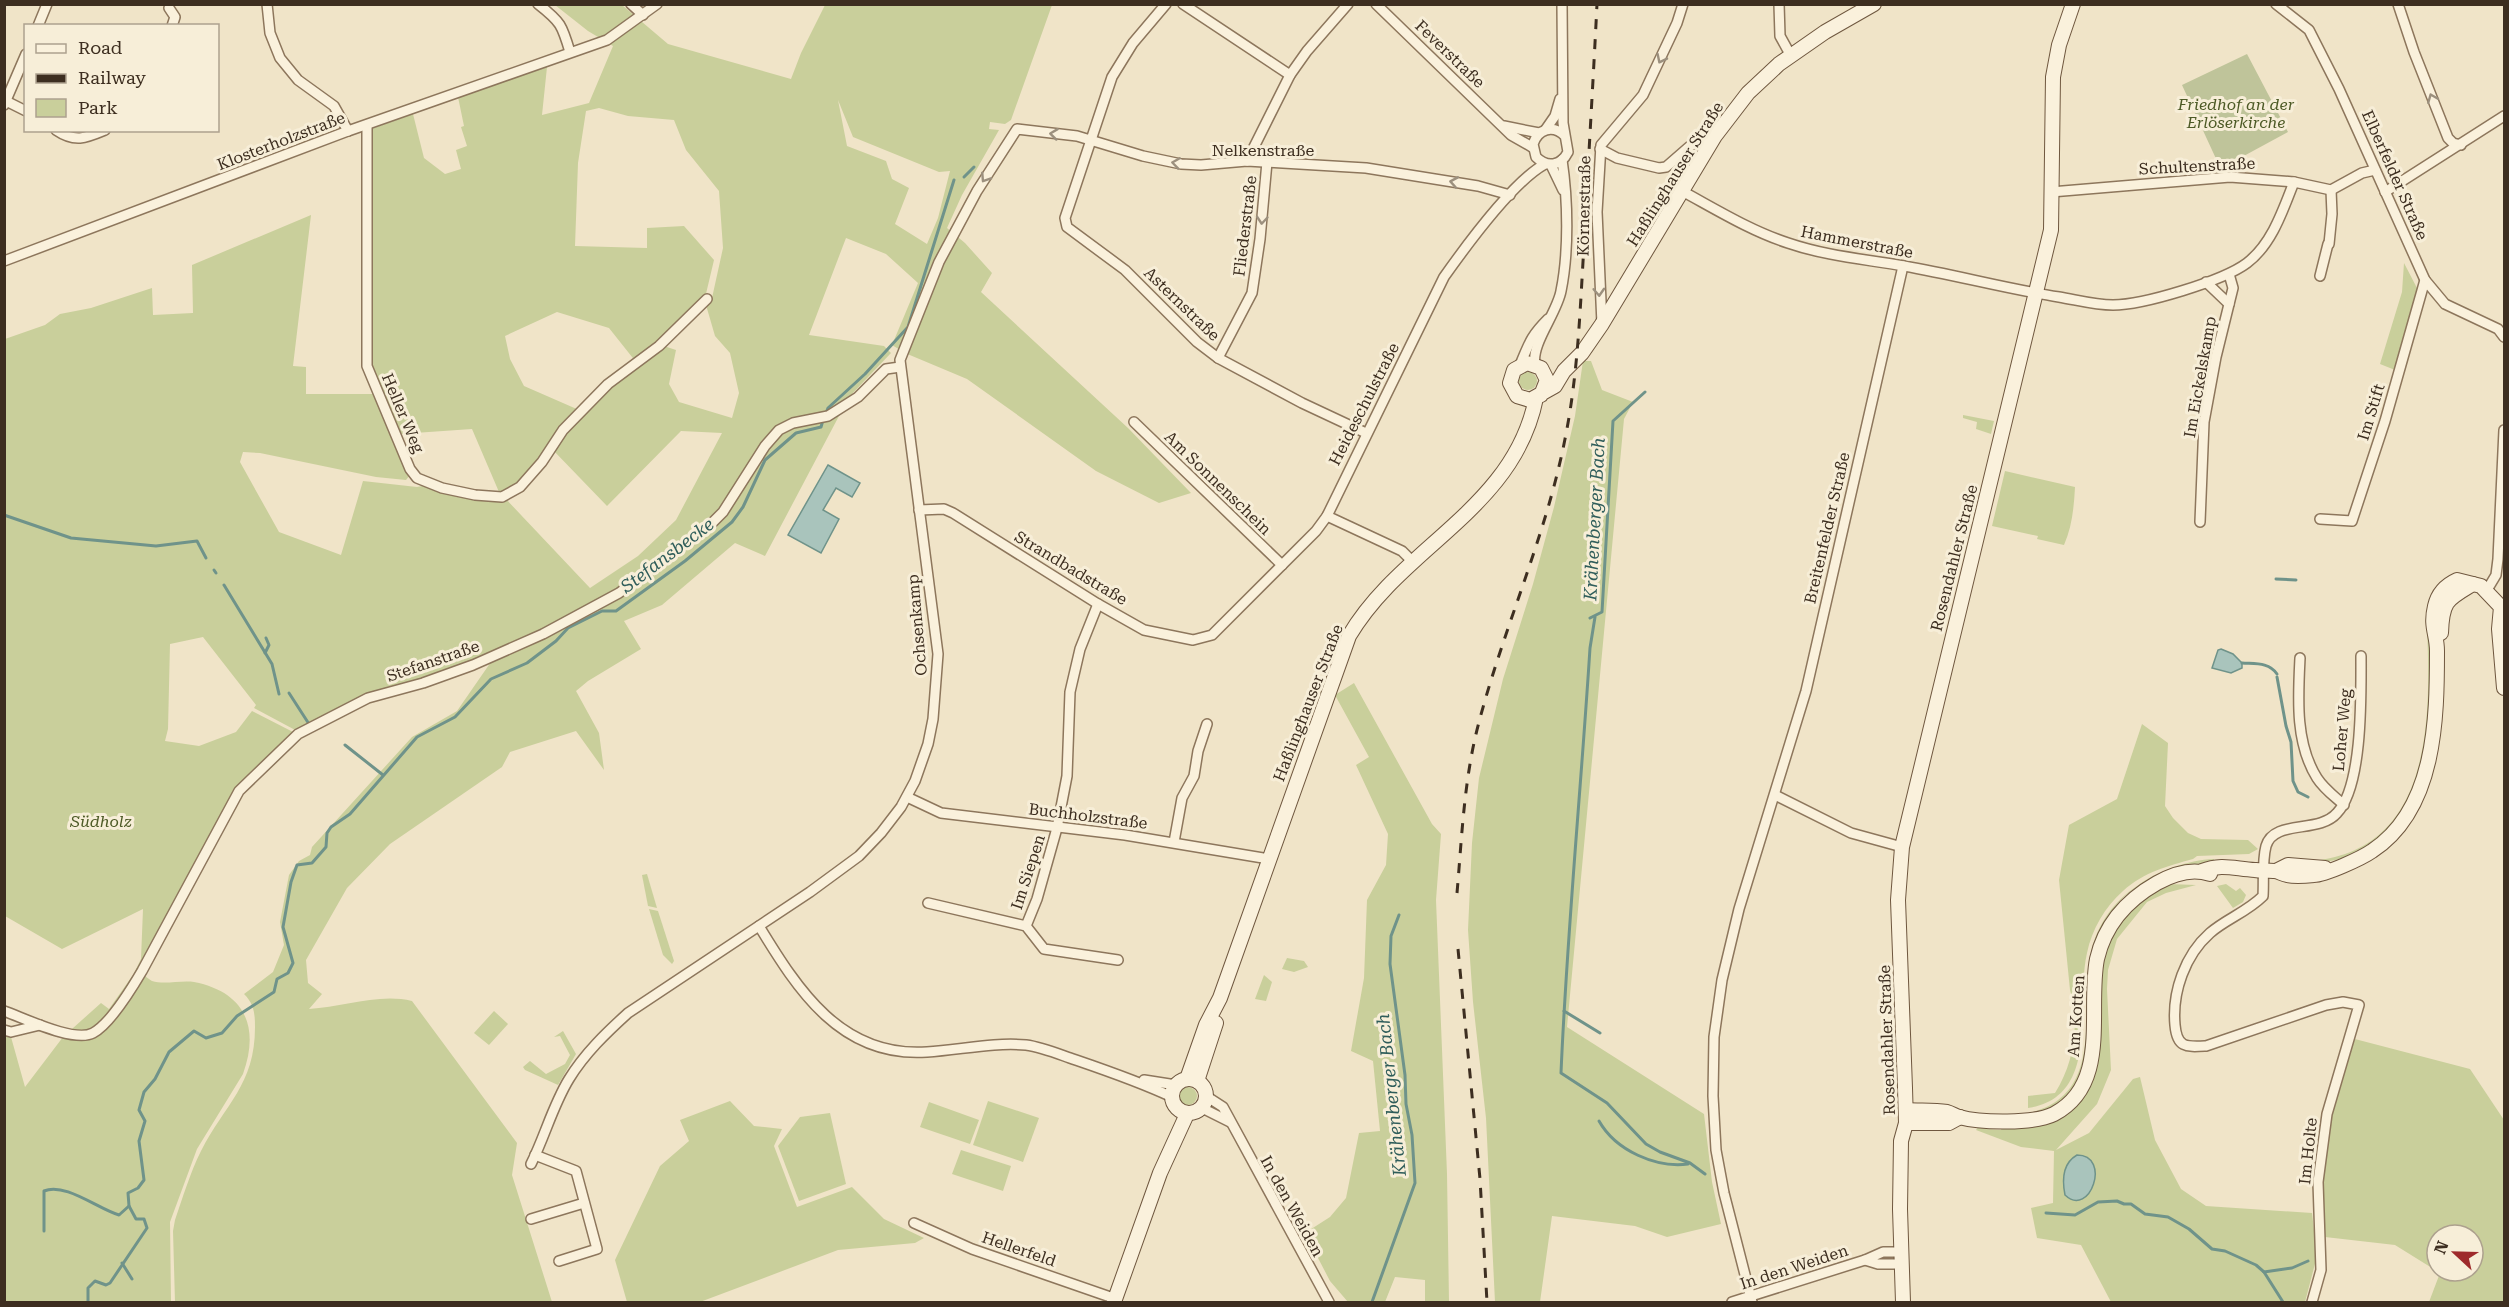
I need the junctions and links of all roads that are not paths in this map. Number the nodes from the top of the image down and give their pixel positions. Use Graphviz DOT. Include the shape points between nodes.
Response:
graph roads {
  1 [pos="47,4"];
  2 [pos="267,4"];
  3 [pos="538,4"];
  4 [pos="631,4"];
  5 [pos="657,4"];
  6 [pos="1166,4"];
  7 [pos="1183,4"];
  8 [pos="1348,4"];
  9 [pos="1376,4"];
  10 [pos="1562,4"];
  11 [pos="1683,4"];
  12 [pos="1779,4"];
  13 [pos="1874,4"];
  14 [pos="2073,4"];
  15 [pos="2276,4"];
  16 [pos="2398,4"];
  17 [pos="169,8"];
  18 [pos="639,18"];
  19 [pos="39,24"];
  20 [pos="173,24"];
  21 [pos="570,52"];
  22 [pos="1791,56"];
  23 [pos="24,59"];
  24 [pos="1290,75"];
  25 [pos="1562,91"];
  26 [pos="5,102"];
  27 [pos="24,110"];
  28 [pos="2505,116"];
  29 [pos="367,125"];
  30 [pos="1504,126"];
  31 [pos="1017,129"];
  32 [pos="348,131"];
  33 [pos="1543,131"];
  34 [pos="60,132"];
  35 [pos="101,132"];
  36 [pos="1564,136"];
  37 [pos="1715,136"];
  38 [pos="1092,140"];
  39 [pos="2461,145"];
  40 [pos="1600,149"];
  41 [pos="1533,150"];
  42 [pos="1562,160"];
  43 [pos="1247,161"];
  44 [pos="1268,162"];
  45 [pos="1548,164"];
  46 [pos="2375,170"];
  47 [pos="1530,176"];
  48 [pos="2294,182"];
  49 [pos="2331,190"];
  50 [pos="1682,191"];
  51 [pos="2051,192"];
  52 [pos="2385,192"];
  53 [pos="1565,194"];
  54 [pos="1510,195"];
  55 [pos="4,261"];
  56 [pos="1903,266"];
  57 [pos="2229,274"];
  58 [pos="2320,276"];
  59 [pos="2424,280"];
  60 [pos="2206,282"];
  61 [pos="2037,294"];
  62 [pos="707,299"];
  63 [pos="2229,304"];
  64 [pos="1554,313"];
  65 [pos="1602,324"];
  66 [pos="2505,337"];
  67 [pos="1218,358"];
  68 [pos="1520,365"];
  69 [pos="900,367"];
  70 [pos="1540,369"];
  71 [pos="1564,371"];
  72 [pos="1533,397"];
  73 [pos="1134,422"];
  74 [pos="2505,430"];
  75 [pos="1366,434"];
  76 [pos="919,510"];
  77 [pos="1327,516"];
  78 [pos="2320,519"];
  79 [pos="2200,522"];
  80 [pos="1413,562"];
  81 [pos="1282,565"];
  82 [pos="2491,596"];
  83 [pos="1098,604"];
  84 [pos="1212,635"];
  85 [pos="2361,656"];
  86 [pos="2300,658"];
  87 [pos="2505,688"];
  88 [pos="1207,724"];
  89 [pos="1775,795"];
  90 [pos="907,797"];
  91 [pos="2344,805"];
  92 [pos="1058,828"];
  93 [pos="1174,842"];
  94 [pos="1902,847"];
  95 [pos="1269,858"];
  96 [pos="2265,871"];
  97 [pos="928,903"];
  98 [pos="759,926"];
  99 [pos="1026,926"];
  100 [pos="1118,960"];
  101 [pos="4,1011"];
  102 [pos="40,1025"];
  103 [pos="4,1030"];
  104 [pos="1181,1090"];
  105 [pos="1204,1102"];
  106 [pos="1187,1114"];
  107 [pos="1906,1117"];
  108 [pos="1160,1173"];
  109 [pos="584,1203"];
  110 [pos="531,1220"];
  111 [pos="914,1223"];
  112 [pos="1902,1258"];
  113 [pos="559,1261"];
  114 [pos="1751,1300"];
  115 [pos="1115,1301"];
  116 [pos="1329,1302"];
  117 [pos="1732,1302"];
  118 [pos="1903,1302"];
  119 [pos="2312,1302"];
  1 -- 19 [label="street"];
  2 -- 32 [label="street" via="270,33 280,58 298,80 334,106"];
  3 -- 21 [label="street" via="563,27"];
  4 -- 18 [label="street"];
  5 -- 18 [label="street, Klosterholzstraße"];
  6 -- 38 [label="street" via="1116,69"];
  7 -- 24 [label="street"];
  8 -- 24 [label="street"];
  9 -- 30 [label="street, Feverstraße"];
  10 -- 25 [label="street"];
  11 -- 40 [label="street, Körnerstraße, one-way" via="1642,95 1603,139"];
  12 -- 22 [label="street" via="1780,36"];
  13 -- 22 [label="main road, Haßlinghauser Straße"];
  14 -- 51 [label="main road, Rosendahler Straße" via="2054,67"];
  15 -- 46 [label="street, Elberfelder Straße" via="2309,30"];
  39 -- 16 [label="street, one-way" via="2448,138"];
  17 -- 20 [label="street" via="175,17"];
  18 -- 21 [label="street, Klosterholzstraße" via="607,40"];
  21 -- 29 [label="street, Klosterholzstraße"];
  22 -- 37 [label="main road, Haßlinghauser Straße" via="1748,93"];
  23 -- 26 [label="street"];
  24 -- 43 [label="street"];
  25 -- 33 [label="street" via="1555,116"];
  25 -- 36 [label="street"];
  26 -- 27 [label="street"];
  28 -- 39 [label="street"];
  29 -- 32 [label="street, Klosterholzstraße"];
  29 -- 62 [label="street, Heller Weg" via="368,366 417,478 475,495 502,497 520,487 563,430 608,384 659,345"];
  30 -- 33 [label="street"];
  30 -- 41 [label="street, Feverstraße"];
  38 -- 31 [label="street, Nelkenstraße, one-way"];
  31 -- 69 [label="street, Ochsenkamp, one-way" via="976,191 939,262 903,350"];
  32 -- 55 [label="street, Klosterholzstraße"];
  33 -- 36 [label="street" via="1558,131"];
  33 -- 41 [label="street"];
  34 -- 35 [label="street" via="74,140"];
  36 -- 42 [label="street" via="1568,146"];
  37 -- 40 [label="street" via="1697,140 1666,167 1659,168 1617,158"];
  37 -- 50 [label="main road, Haßlinghauser Straße"];
  43 -- 38 [label="street, Nelkenstraße, one-way" via="1181,164"];
  38 -- 67 [label="street, Asternstraße" via="1065,218 1067,227 1134,277 1197,342"];
  39 -- 52 [label="street"];
  40 -- 65 [label="street, Körnerstraße, one-way" via="1597,205"];
  41 -- 45 [label="street"];
  41 -- 47 [label="street"];
  42 -- 45 [label="street"];
  42 -- 53 [label="street"];
  43 -- 44 [label="street, Nelkenstraße"];
  54 -- 44 [label="street, Nelkenstraße, one-way" via="1393,171"];
  44 -- 67 [label="street, Fliederstraße, one-way" via="1252,293"];
  45 -- 47 [label="street, Heideschulstraße"];
  45 -- 53 [label="street"];
  46 -- 49 [label="street" via="2362,172"];
  46 -- 52 [label="street, Elberfelder Straße"];
  47 -- 54 [label="street, Heideschulstraße"];
  48 -- 49 [label="street, Schultenstraße"];
  48 -- 51 [label="street, Schultenstraße" via="2230,177"];
  48 -- 57 [label="street" via="2270,235 2248,262"];
  49 -- 58 [label="street" via="2332,214"];
  50 -- 56 [label="street, Hammerstraße" via="1786,243 1846,258"];
  50 -- 65 [label="main road, Haßlinghauser Straße"];
  51 -- 61 [label="main road, Rosendahler Straße" via="2050,230"];
  52 -- 59 [label="street, Elberfelder Straße"];
  53 -- 64 [label="street" via="1565,266"];
  54 -- 75 [label="street, Heideschulstraße" via="1444,277"];
  56 -- 61 [label="street, Hammerstraße"];
  56 -- 89 [label="street, Breitenfelder Straße" via="1806,691"];
  57 -- 60 [label="street"];
  57 -- 63 [label="street, Im Eickelskamp" via="2233,288"];
  59 -- 66 [label="street, Elberfelder Straße" via="2445,304 2498,329"];
  59 -- 78 [label="street, Im Stift" via="2352,521"];
  60 -- 61 [label="street" via="2136,303 2115,305"];
  60 -- 63 [label="street"];
  61 -- 94 [label="main road, Rosendahler Straße"];
  63 -- 79 [label="street, Im Eickelskamp" via="2204,422"];
  64 -- 68 [label="street" via="1534,333"];
  64 -- 70 [label="street" via="1536,351"];
  65 -- 71 [label="main road, Haßlinghauser Straße"];
  67 -- 75 [label="street, Asternstraße"];
  68 -- 70 [label="main road" via="1527,363"];
  68 -- 72 [label="main road" via="1511,375 1510,383 1515,394"];
  69 -- 76 [label="street, Ochsenkamp"];
  69 -- 102 [label="street, Stefanstraße" via="886,369 858,397 824,417 779,430 723,512 619,592 518,646 423,683 368,698 298,734 239,791 142,971 99,1029 78,1035"];
  70 -- 71 [label="main road"];
  70 -- 72 [label="main road" via="1546,386"];
  71 -- 72 [label="main road, Haßlinghauser Straße" via="1555,386"];
  72 -- 80 [label="main road, Haßlinghauser Straße" via="1523,439 1490,491"];
  73 -- 81 [label="street, Am Sonnenschein"];
  74 -- 82 [label="street" via="2498,559"];
  75 -- 77 [label="street, Heideschulstraße"];
  76 -- 83 [label="street, Strandbadstraße" via="944,509 953,513"];
  76 -- 90 [label="street, Ochsenkamp" via="938,654 937,690 928,744"];
  77 -- 80 [label="street" via="1402,551"];
  77 -- 81 [label="street, Heideschulstraße"];
  80 -- 95 [label="main road, Haßlinghauser Straße" via="1378,594 1349,636"];
  81 -- 84 [label="street, Heideschulstraße"];
  82 -- 87 [label="main road"];
  82 -- 96 [label="main road, Am Kotten" via="2473,584 2448,601 2437,643 2431,747 2418,792 2397,828 2382,843 2349,863 2330,869 2288,866"];
  83 -- 84 [label="street, Strandbadstraße" via="1144,630 1193,640"];
  83 -- 92 [label="street, Im Siepen" via="1080,649 1070,692 1067,776"];
  85 -- 91 [label="street, Loher Weg" via="2356,760"];
  86 -- 91 [label="street, Loher Weg" via="2299,716 2309,760 2325,789"];
  88 -- 93 [label="street" via="1194,776 1182,798"];
  89 -- 94 [label="street" via="1851,833"];
  89 -- 114 [label="street, Breitenfelder Straße" via="1739,909 1722,980 1714,1037 1716,1150"];
  90 -- 92 [label="street, Buchholzstraße" via="941,813"];
  90 -- 98 [label="street, Ochsenkamp" via="859,856"];
  91 -- 96 [label="street" via="2327,821 2276,832 2270,837"];
  92 -- 93 [label="street, Buchholzstraße"];
  92 -- 99 [label="street, Im Siepen"];
  93 -- 95 [label="street, Buchholzstraße"];
  94 -- 107 [label="main road, Rosendahler Straße" via="1898,900"];
  95 -- 104 [label="main road, Haßlinghauser Straße" via="1220,998 1215,1028"];
  96 -- 107 [label="main road, Am Kotten" via="2243,875 2212,875 2202,871 2178,874 2134,898 2114,919 2097,959 2091,1060 2081,1088 2054,1113 2028,1121 1960,1117 1949,1123"];
  96 -- 119 [label="street, Im Holte" via="2263,897 2211,932 2193,951 2180,980 2174,1011 2176,1035 2182,1045 2206,1046 2326,1005 2359,1005 2327,1114 2318,1182 2321,1270"];
  97 -- 99 [label="street, Im Siepen"];
  98 -- 104 [label="street" via="811,1004 836,1025 864,1040 909,1052 1027,1045 1132,1079"];
  98 -- 109 [label="street, Ochsenkamp" via="628,1013 584,1056 568,1080 533,1159 576,1171"];
  99 -- 100 [label="street, Im Siepen" via="1044,949"];
  101 -- 102 [label="street, Stefanstraße"];
  102 -- 103 [label="street, Stefanstraße"];
  104 -- 105 [label="main road" via="1205,1090"];
  104 -- 106 [label="main road"];
  104 -- 108 [label="main road, Haßlinghauser Straße"];
  105 -- 106 [label="main road"];
  105 -- 116 [label="street, In den Weiden" via="1230,1122"];
  106 -- 108 [label="main road, Haßlinghauser Straße"];
  107 -- 112 [label="main road, Rosendahler Straße" via="1910,1141"];
  108 -- 115 [label="main road, Haßlinghauser Straße"];
  109 -- 110 [label="street"];
  109 -- 113 [label="street, Ochsenkamp" via="597,1250"];
  111 -- 115 [label="street, Hellerfeld" via="972,1249"];
  112 -- 114 [label="street, In den Weiden" via="1878,1264 1865,1260"];
  112 -- 118 [label="main road, Rosendahler Straße"];
  114 -- 117 [label="street, In den Weiden"];
}
